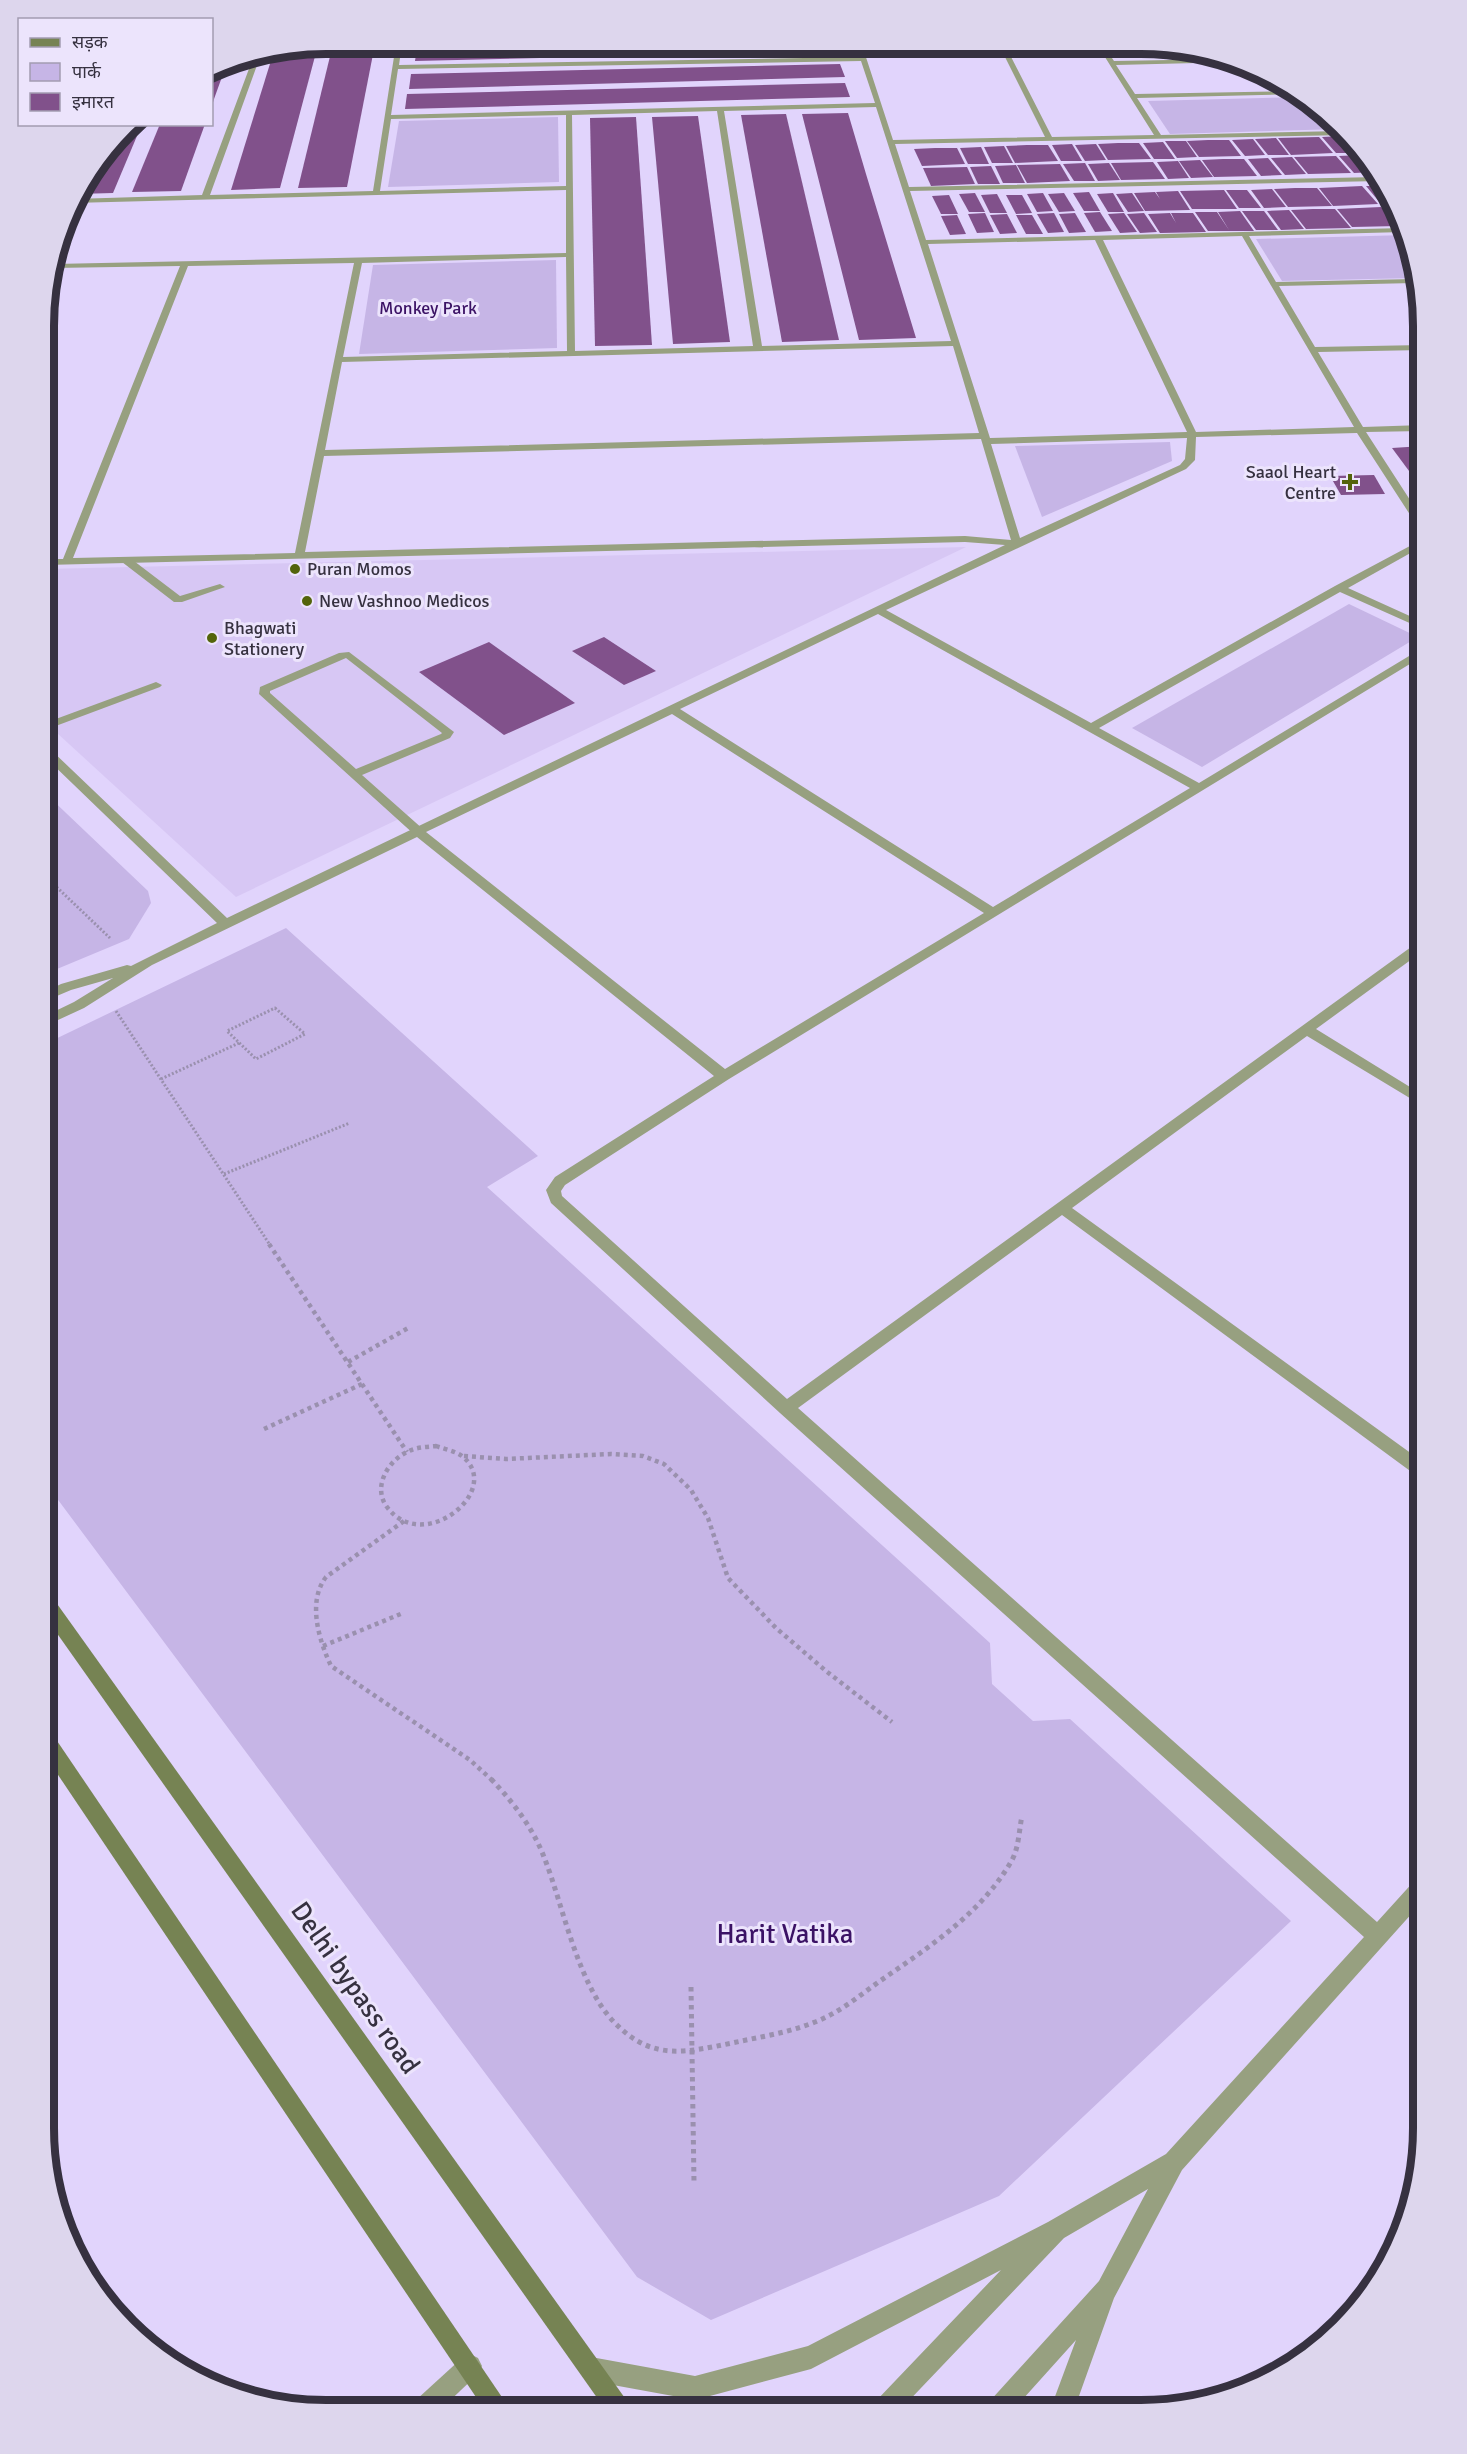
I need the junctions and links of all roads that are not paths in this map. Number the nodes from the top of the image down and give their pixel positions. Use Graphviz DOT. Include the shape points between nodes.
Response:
graph roads {
  1 [pos="398,54"];
  2 [pos="862,54"];
  3 [pos="1007,54"];
  4 [pos="1106,54"];
  5 [pos="1190,58"];
  6 [pos="864,59"];
  7 [pos="1193,62"];
  8 [pos="1206,62"];
  9 [pos="255,63"];
  10 [pos="1112,63"];
  11 [pos="396,67"];
  12 [pos="1282,93"];
  13 [pos="1133,96"];
  14 [pos="879,105"];
  15 [pos="720,109"];
  16 [pos="569,113"];
  17 [pos="388,117"];
  18 [pos="1332,133"];
  19 [pos="1159,137"];
  20 [pos="1050,139"];
  21 [pos="891,142"];
  22 [pos="1370,179"];
  23 [pos="570,188"];
  24 [pos="906,189"];
  25 [pos="376,193"];
  26 [pos="205,198"];
  27 [pos="85,201"];
  28 [pos="1396,230"];
  29 [pos="1244,234"];
  30 [pos="1098,238"];
  31 [pos="923,242"];
  32 [pos="570,255"];
  33 [pos="358,261"];
  34 [pos="185,264"];
  35 [pos="61,266"];
  36 [pos="1409,281"];
  37 [pos="1274,284"];
  38 [pos="956,343"];
  39 [pos="1413,347"];
  40 [pos="758,348"];
  41 [pos="1312,350"];
  42 [pos="571,353"];
  43 [pos="338,360"];
  44 [pos="1413,428"];
  45 [pos="1360,430"];
  46 [pos="1192,434"];
  47 [pos="985,438"];
  48 [pos="320,453"];
  49 [pos="1413,509"];
  50 [pos="1017,543"];
  51 [pos="1413,547"];
  52 [pos="299,556"];
  53 [pos="126,560"];
  54 [pos="67,561"];
  55 [pos="54,562"];
  56 [pos="220,587"];
  57 [pos="1339,588"];
  58 [pos="878,610"];
  59 [pos="1413,621"];
  60 [pos="1413,658"];
  61 [pos="156,685"];
  62 [pos="672,710"];
  63 [pos="54,724"];
  64 [pos="1091,728"];
  65 [pos="54,759"];
  66 [pos="355,774"];
  67 [pos="1199,788"];
  68 [pos="420,833"];
  69 [pos="993,913"];
  70 [pos="226,924"];
  71 [pos="1413,952"];
  72 [pos="147,963"];
  73 [pos="54,993"];
  74 [pos="54,1017"];
  75 [pos="1307,1030"];
  76 [pos="724,1076"];
  77 [pos="1413,1095"];
  78 [pos="1062,1208"];
  79 [pos="786,1408"];
  80 [pos="1413,1464"];
  81 [pos="54,1614"];
  82 [pos="54,1753"];
  83 [pos="1413,1897"];
  84 [pos="1378,1935"];
  85 [pos="1174,2162"];
  86 [pos="1056,2230"];
  87 [pos="1107,2289"];
  88 [pos="470,2366"];
  89 [pos="591,2369"];
  90 [pos="434,2400"];
  91 [pos="492,2400"];
  92 [pos="613,2400"];
  93 [pos="893,2400"];
  94 [pos="1007,2400"];
  95 [pos="1066,2400"];
  1 -- 11 [label="street"];
  2 -- 6 [label="street"];
  3 -- 20 [label="street"];
  4 -- 10 [label="street"];
  5 -- 7 [label="street"];
  6 -- 11 [label="street"];
  6 -- 14 [label="street"];
  7 -- 8 [label="street"];
  7 -- 10 [label="street"];
  9 -- 26 [label="street"];
  10 -- 13 [label="street"];
  11 -- 17 [label="street"];
  12 -- 13 [label="street"];
  13 -- 19 [label="street"];
  14 -- 15 [label="street"];
  14 -- 21 [label="street"];
  15 -- 16 [label="street"];
  15 -- 40 [label="street"];
  16 -- 17 [label="street"];
  16 -- 23 [label="street"];
  17 -- 25 [label="street"];
  18 -- 19 [label="street"];
  19 -- 20 [label="street"];
  20 -- 21 [label="street"];
  21 -- 24 [label="street"];
  22 -- 24 [label="street"];
  23 -- 25 [label="street"];
  23 -- 32 [label="street"];
  24 -- 31 [label="street"];
  25 -- 26 [label="street"];
  26 -- 27 [label="street"];
  28 -- 29 [label="street"];
  29 -- 30 [label="street"];
  29 -- 37 [label="street"];
  30 -- 31 [label="street"];
  30 -- 46 [label="street"];
  31 -- 38 [label="street"];
  32 -- 33 [label="street"];
  32 -- 42 [label="street"];
  33 -- 34 [label="street"];
  33 -- 43 [label="street"];
  34 -- 35 [label="street"];
  34 -- 54 [label="street"];
  36 -- 37 [label="street"];
  37 -- 41 [label="street"];
  38 -- 40 [label="street"];
  38 -- 47 [label="street"];
  39 -- 41 [label="street"];
  40 -- 42 [label="street"];
  41 -- 45 [label="street"];
  42 -- 43 [label="street"];
  43 -- 48 [label="street"];
  44 -- 45 [label="street"];
  45 -- 46 [label="street"];
  45 -- 49 [label="street"];
  46 -- 47 [label="street"];
  46 -- 50 [label="street" via="1190,460 1183,467"];
  47 -- 48 [label="street"];
  47 -- 50 [label="street"];
  48 -- 52 [label="street"];
  50 -- 52 [label="street" via="964,539"];
  50 -- 58 [label="street"];
  51 -- 57 [label="street"];
  52 -- 53 [label="street"];
  53 -- 54 [label="street"];
  53 -- 56 [label="street" via="178,600"];
  54 -- 55 [label="street"];
  57 -- 59 [label="street"];
  57 -- 64 [label="street"];
  58 -- 62 [label="street"];
  58 -- 64 [label="street"];
  60 -- 67 [label="street"];
  61 -- 63 [label="street"];
  62 -- 68 [label="street"];
  62 -- 69 [label="street"];
  64 -- 67 [label="street"];
  65 -- 70 [label="street"];
  66 -- 66 [label="street" via="265,694 264,689 349,655 448,732"];
  66 -- 68 [label="street"];
  67 -- 69 [label="street"];
  68 -- 70 [label="street"];
  68 -- 76 [label="street"];
  69 -- 76 [label="street"];
  70 -- 72 [label="street"];
  71 -- 75 [label="street"];
  72 -- 73 [label="street"];
  72 -- 74 [label="street"];
  75 -- 77 [label="street"];
  75 -- 78 [label="street"];
  76 -- 79 [label="street" via="560,1181 553,1190 556,1199"];
  78 -- 79 [label="street"];
  78 -- 80 [label="street"];
  79 -- 84 [label="street"];
  81 -- 89 [label="main road, Delhi bypass road"];
  82 -- 88 [label="main road"];
  83 -- 84 [label="street"];
  84 -- 85 [label="street"];
  85 -- 86 [label="street"];
  85 -- 87 [label="street"];
  86 -- 89 [label="street" via="811,2357 695,2388"];
  86 -- 93 [label="street"];
  87 -- 94 [label="street"];
  87 -- 95 [label="street"];
  88 -- 90 [label="street"];
  88 -- 91 [label="main road"];
  89 -- 92 [label="main road, Delhi bypass road"];
}
